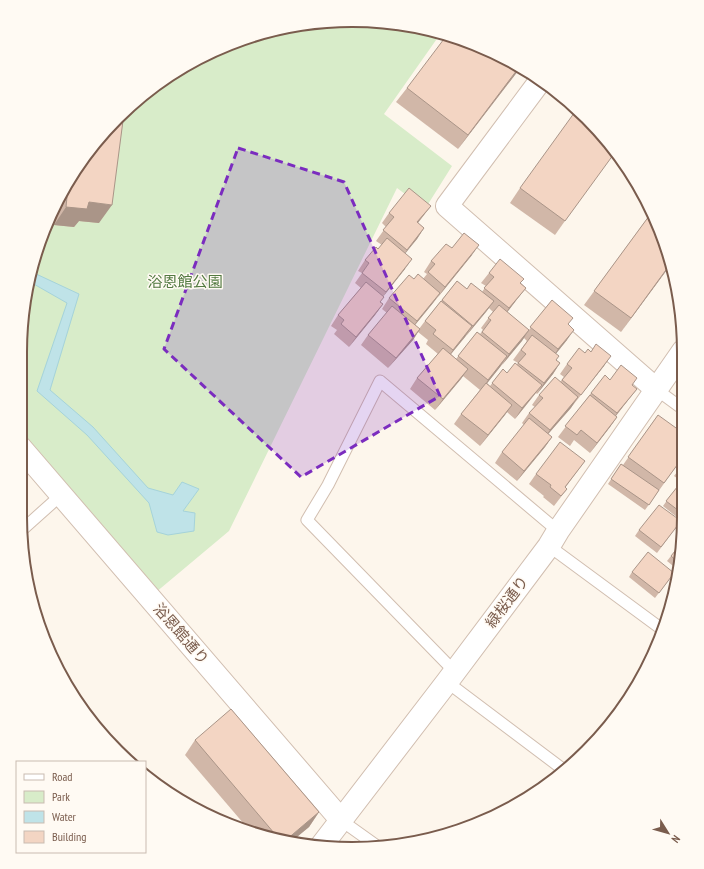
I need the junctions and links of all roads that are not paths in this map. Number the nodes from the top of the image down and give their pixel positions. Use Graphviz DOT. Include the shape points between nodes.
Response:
graph roads {
  1 [pos="537,85"];
  2 [pos="677,361"];
  3 [pos="657,390"];
  4 [pos="677,405"];
  5 [pos="27,455"];
  6 [pos="61,495"];
  7 [pos="27,525"];
  8 [pos="554,539"];
  9 [pos="658,626"];
  10 [pos="451,677"];
  11 [pos="560,766"];
  12 [pos="342,821"];
  13 [pos="326,840"];
  14 [pos="370,841"];
  1 -- 3 [label="street" via="447,206"];
  2 -- 3 [label="street, 緑桜通り"];
  3 -- 4 [label="lane"];
  3 -- 8 [label="street, 緑桜通り"];
  5 -- 6 [label="street, 浴恩館通り"];
  6 -- 7 [label="lane"];
  6 -- 12 [label="street, 浴恩館通り"];
  8 -- 9 [label="lane"];
  8 -- 10 [label="street, 緑桜通り"];
  8 -- 10 [label="lane" via="380,381 328,485 307,520"];
  10 -- 11 [label="lane"];
  10 -- 12 [label="street, 緑桜通り"];
  12 -- 13 [label="street, 緑桜通り"];
  12 -- 14 [label="lane"];
}
